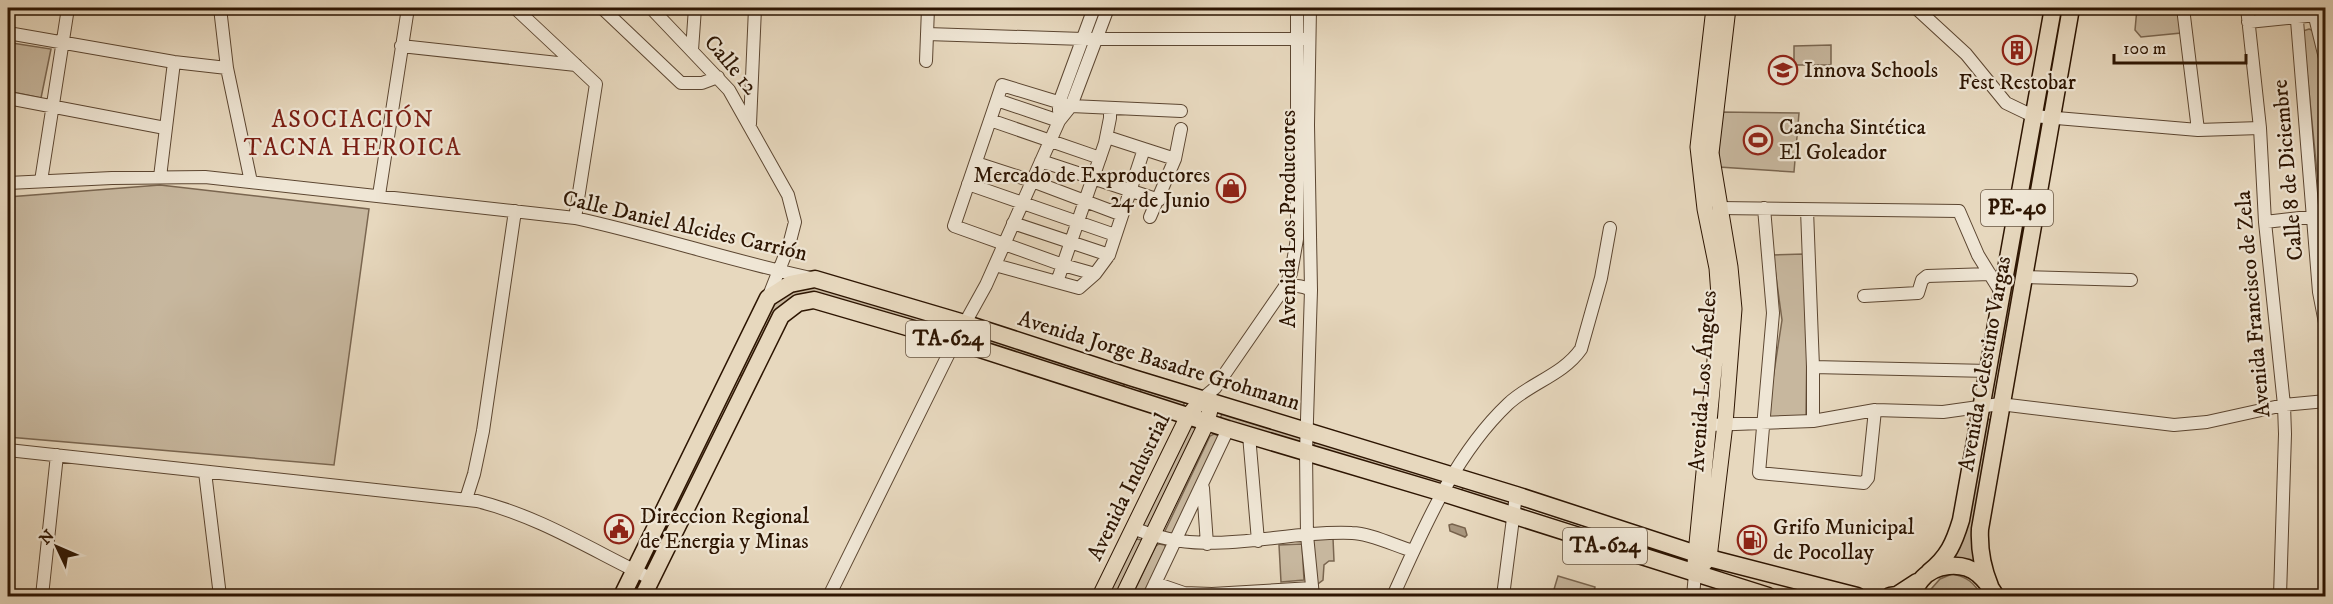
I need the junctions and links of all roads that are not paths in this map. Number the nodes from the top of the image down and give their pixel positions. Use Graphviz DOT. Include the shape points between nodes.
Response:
graph roads {
  1 [pos="68,8"];
  2 [pos="220,8"];
  3 [pos="407,8"];
  4 [pos="602,8"];
  5 [pos="651,8"];
  6 [pos="696,8"];
  7 [pos="755,8"];
  8 [pos="928,8"];
  9 [pos="1094,8"];
  10 [pos="1108,8"];
  11 [pos="1297,8"];
  12 [pos="1310,8"];
  13 [pos="1714,8"];
  14 [pos="1728,8"];
  15 [pos="1916,8"];
  16 [pos="2053,8"];
  17 [pos="2070,8"];
  18 [pos="2183,8"];
  19 [pos="2247,8"];
  20 [pos="519,9"];
  21 [pos="2296,13"];
  22 [pos="2320,15"];
  23 [pos="2248,22"];
  24 [pos="8,33"];
  25 [pos="927,34"];
  26 [pos="1083,39"];
  27 [pos="1096,39"];
  28 [pos="1304,39"];
  29 [pos="63,42"];
  30 [pos="401,46"];
  31 [pos="692,50"];
  32 [pos="926,61"];
  33 [pos="174,62"];
  34 [pos="2325,62"];
  35 [pos="576,65"];
  36 [pos="227,68"];
  37 [pos="718,77"];
  38 [pos="8,98"];
  39 [pos="997,100"];
  40 [pos="1065,104"];
  41 [pos="54,108"];
  42 [pos="1110,108"];
  43 [pos="1181,111"];
  44 [pos="2033,116"];
  45 [pos="2051,119"];
  46 [pos="990,120"];
  47 [pos="1059,121"];
  48 [pos="750,125"];
  49 [pos="165,128"];
  50 [pos="2260,128"];
  51 [pos="1181,129"];
  52 [pos="2198,130"];
  53 [pos="1107,137"];
  54 [pos="1050,141"];
  55 [pos="1144,149"];
  56 [pos="1100,158"];
  57 [pos="1175,159"];
  58 [pos="1041,161"];
  59 [pos="976,163"];
  60 [pos="1706,173"];
  61 [pos="160,177"];
  62 [pos="1093,180"];
  63 [pos="41,181"];
  64 [pos="1032,181"];
  65 [pos="251,182"];
  66 [pos="8,183"];
  67 [pos="968,184"];
  68 [pos="1130,192"];
  69 [pos="379,195"];
  70 [pos="1159,200"];
  71 [pos="1085,201"];
  72 [pos="1022,203"];
  73 [pos="1719,208"];
  74 [pos="1764,208"];
  75 [pos="1807,210"];
  76 [pos="515,212"];
  77 [pos="1122,215"];
  78 [pos="2320,216"];
  79 [pos="1150,217"];
  80 [pos="575,218"];
  81 [pos="1078,222"];
  82 [pos="2265,222"];
  83 [pos="1013,223"];
  84 [pos="1610,228"];
  85 [pos="1115,235"];
  86 [pos="1070,243"];
  87 [pos="1004,244"];
  88 [pos="789,245"];
  89 [pos="1109,255"];
  90 [pos="994,265"];
  91 [pos="1063,265"];
  92 [pos="759,267"];
  93 [pos="779,271"];
  94 [pos="1095,274"];
  95 [pos="1990,274"];
  96 [pos="2023,277"];
  97 [pos="815,279"];
  98 [pos="2131,280"];
  99 [pos="1057,282"];
  100 [pos="1284,288"];
  101 [pos="1311,290"];
  102 [pos="2322,291"];
  103 [pos="2002,294"];
  104 [pos="1864,296"];
  105 [pos="768,298"];
  106 [pos="1998,316"];
  107 [pos="2016,318"];
  108 [pos="964,323"];
  109 [pos="2325,328"];
  110 [pos="955,341"];
  111 [pos="1813,367"];
  112 [pos="1989,371"];
  113 [pos="732,374"];
  114 [pos="1133,378"];
  115 [pos="749,382"];
  116 [pos="1127,395"];
  117 [pos="1207,401"];
  118 [pos="2325,401"];
  119 [pos="2000,404"];
  120 [pos="2284,405"];
  121 [pos="1982,408"];
  122 [pos="1875,410"];
  123 [pos="1188,416"];
  124 [pos="1813,421"];
  125 [pos="1207,422"];
  126 [pos="1762,423"];
  127 [pos="1718,425"];
  128 [pos="1228,429"];
  129 [pos="1306,431"];
  130 [pos="1249,435"];
  131 [pos="8,450"];
  132 [pos="1306,452"];
  133 [pos="57,455"];
  134 [pos="205,472"];
  135 [pos="1453,476"];
  136 [pos="1203,487"];
  137 [pos="1443,494"];
  138 [pos="1516,495"];
  139 [pos="466,500"];
  140 [pos="1515,517"];
  141 [pos="1133,528"];
  142 [pos="1307,535"];
  143 [pos="1152,536"];
  144 [pos="1258,541"];
  145 [pos="1174,542"];
  146 [pos="1207,544"];
  147 [pos="1413,551"];
  148 [pos="1702,555"];
  149 [pos="634,571"];
  150 [pos="1695,574"];
  151 [pos="1774,576"];
  152 [pos="1925,576"];
  153 [pos="652,579"];
  154 [pos="1155,583"];
  155 [pos="1993,591"];
  156 [pos="1312,592"];
  157 [pos="1259,594"];
  158 [pos="1212,595"];
  159 [pos="42,597"];
  160 [pos="220,597"];
  161 [pos="622,597"];
  162 [pos="643,597"];
  163 [pos="829,597"];
  164 [pos="1100,597"];
  165 [pos="1123,597"];
  166 [pos="1149,597"];
  167 [pos="1393,597"];
  168 [pos="1503,597"];
  169 [pos="1693,597"];
  170 [pos="1769,597"];
  171 [pos="1857,597"];
  172 [pos="1890,597"];
  173 [pos="1910,597"];
  174 [pos="2280,597"];
  1 -- 29 [label="street"];
  2 -- 36 [label="street"];
  3 -- 30 [label="street"];
  4 -- 37 [label="street" via="681,83 702,83"];
  5 -- 31 [label="street, Calle 12"];
  6 -- 31 [label="street"];
  7 -- 48 [label="street"];
  8 -- 25 [label="street"];
  9 -- 26 [label="street"];
  10 -- 27 [label="street"];
  11 -- 28 [label="street, Avenida Los Productores"];
  12 -- 28 [label="street, Avenida Los Productores"];
  13 -- 60 [label="main road, Avenida Los Ángeles" via="1698,147"];
  14 -- 60 [label="main road, Avenida Los Ángeles"];
  15 -- 44 [label="street" via="1966,54 2006,103"];
  16 -- 44 [label="highway, Avenida Celestino Vargas / PE-40"];
  17 -- 45 [label="highway, Avenida Celestino Vargas / PE-40"];
  18 -- 52 [label="street"];
  19 -- 23 [label="street, Avenida Francisco de Zela"];
  20 -- 35 [label="street"];
  21 -- 22 [label="street"];
  21 -- 23 [label="street"];
  21 -- 78 [label="street, Calle 8 de Diciembre"];
  22 -- 34 [label="street"];
  23 -- 50 [label="street, Avenida Francisco de Zela"];
  24 -- 29 [label="street"];
  25 -- 26 [label="street"];
  25 -- 32 [label="street"];
  26 -- 27 [label="street"];
  26 -- 40 [label="street"];
  27 -- 28 [label="street"];
  27 -- 40 [label="street"];
  28 -- 100 [label="street, Avenida Los Productores" via="1297,239"];
  28 -- 101 [label="street, Avenida Los Productores"];
  29 -- 33 [label="street"];
  29 -- 41 [label="street"];
  30 -- 35 [label="street"];
  30 -- 69 [label="street"];
  31 -- 37 [label="street, Calle 12"];
  33 -- 36 [label="street"];
  33 -- 49 [label="street"];
  35 -- 80 [label="street" via="596,84"];
  36 -- 65 [label="street"];
  37 -- 48 [label="street, Calle 12"];
  38 -- 41 [label="street"];
  39 -- 40 [label="street" via="1000,87 1008,85"];
  39 -- 46 [label="street"];
  39 -- 47 [label="street"];
  40 -- 42 [label="street"];
  40 -- 47 [label="street"];
  41 -- 49 [label="street"];
  41 -- 63 [label="street"];
  42 -- 43 [label="street"];
  42 -- 53 [label="street"];
  44 -- 45 [label="street"];
  44 -- 103 [label="highway, Avenida Celestino Vargas / PE-40"];
  45 -- 52 [label="street"];
  45 -- 96 [label="highway, Avenida Celestino Vargas / PE-40"];
  46 -- 54 [label="street"];
  46 -- 59 [label="street"];
  47 -- 54 [label="street"];
  48 -- 88 [label="street, Calle 12" via="793,210 795,222"];
  49 -- 61 [label="street"];
  50 -- 52 [label="street"];
  50 -- 82 [label="street, Avenida Francisco de Zela"];
  51 -- 57 [label="street"];
  53 -- 55 [label="street"];
  53 -- 56 [label="street"];
  54 -- 56 [label="street"];
  54 -- 58 [label="street"];
  55 -- 57 [label="street"];
  55 -- 68 [label="street"];
  56 -- 62 [label="street"];
  57 -- 70 [label="street"];
  58 -- 62 [label="street"];
  58 -- 64 [label="street"];
  59 -- 64 [label="street"];
  59 -- 67 [label="street"];
  60 -- 73 [label="main road, Avenida Los Ángeles"];
  60 -- 127 [label="main road, Avenida Los Ángeles" via="1720,309"];
  61 -- 63 [label="street, Calle Daniel Alcides Carrión"];
  61 -- 65 [label="street, Calle Daniel Alcides Carrión"];
  62 -- 68 [label="street"];
  62 -- 71 [label="street"];
  63 -- 66 [label="street, Calle Daniel Alcides Carrión"];
  64 -- 71 [label="street"];
  64 -- 72 [label="street"];
  65 -- 69 [label="street, Calle Daniel Alcides Carrión"];
  67 -- 72 [label="street"];
  67 -- 87 [label="street" via="954,226"];
  68 -- 70 [label="street"];
  68 -- 77 [label="street"];
  69 -- 76 [label="street, Calle Daniel Alcides Carrión"];
  70 -- 79 [label="street"];
  71 -- 77 [label="street"];
  71 -- 81 [label="street"];
  72 -- 81 [label="street"];
  72 -- 83 [label="street"];
  73 -- 74 [label="street"];
  73 -- 127 [label="main road, Avenida Los Ángeles" via="1734,309"];
  74 -- 75 [label="street"];
  74 -- 126 [label="street" via="1773,313"];
  75 -- 95 [label="street" via="1959,211"];
  75 -- 111 [label="street"];
  76 -- 80 [label="street, Calle Daniel Alcides Carrión"];
  76 -- 139 [label="street" via="483,430"];
  77 -- 85 [label="street"];
  78 -- 82 [label="street"];
  78 -- 102 [label="street, Calle 8 de Diciembre"];
  80 -- 92 [label="street, Calle Daniel Alcides Carrión"];
  81 -- 85 [label="street"];
  81 -- 86 [label="street"];
  82 -- 120 [label="street, Avenida Francisco de Zela"];
  83 -- 86 [label="street"];
  83 -- 87 [label="street"];
  84 -- 135 [label="street" via="1581,349 1552,375 1508,404 1480,434"];
  85 -- 89 [label="street"];
  86 -- 89 [label="street"];
  86 -- 91 [label="street"];
  87 -- 90 [label="street"];
  87 -- 91 [label="street"];
  88 -- 93 [label="street, Calle 12"];
  88 -- 97 [label="street" via="794,264"];
  89 -- 94 [label="street"];
  90 -- 99 [label="street"];
  90 -- 108 [label="street"];
  91 -- 94 [label="street"];
  91 -- 99 [label="street"];
  92 -- 93 [label="street, Calle Daniel Alcides Carrión"];
  92 -- 105 [label="street" via="769,282"];
  93 -- 97 [label="street, Calle Daniel Alcides Carrión"];
  93 -- 105 [label="street, Calle 12"];
  94 -- 99 [label="street" via="1079,288"];
  95 -- 103 [label="street"];
  95 -- 104 [label="street" via="1927,276 1918,293"];
  96 -- 98 [label="street"];
  96 -- 107 [label="highway, Avenida Celestino Vargas / PE-40"];
  97 -- 105 [label="highway" via="790,284"];
  97 -- 108 [label="highway, Avenida Jorge Basadre Grohmann / TA-624"];
  100 -- 101 [label="street" via="1293,285"];
  100 -- 117 [label="street, Avenida Los Productores"];
  101 -- 129 [label="street, Avenida Los Productores"];
  102 -- 109 [label="street, Calle 8 de Diciembre"];
  103 -- 106 [label="highway, Avenida Celestino Vargas / PE-40"];
  105 -- 113 [label="highway"];
  106 -- 107 [label="highway"];
  106 -- 112 [label="highway, Avenida Celestino Vargas / PE-40"];
  107 -- 119 [label="highway, Avenida Celestino Vargas / PE-40"];
  108 -- 110 [label="street"];
  108 -- 114 [label="highway, Avenida Jorge Basadre Grohmann / TA-624"];
  110 -- 115 [label="highway, Avenida Jorge Basadre Grohmann / TA-624" via="819,301 804,301 791,306 782,316"];
  110 -- 116 [label="highway, Avenida Jorge Basadre Grohmann / TA-624"];
  110 -- 163 [label="street"];
  111 -- 112 [label="street"];
  111 -- 124 [label="street"];
  112 -- 121 [label="highway, Avenida Celestino Vargas / PE-40"];
  113 -- 115 [label="highway"];
  113 -- 149 [label="highway"];
  114 -- 116 [label="highway"];
  114 -- 117 [label="highway, Avenida Jorge Basadre Grohmann / TA-624"];
  115 -- 153 [label="highway, Avenida Jorge Basadre Grohmann / TA-624"];
  116 -- 123 [label="highway, Avenida Jorge Basadre Grohmann / TA-624"];
  117 -- 123 [label="main road, Avenida Industrial"];
  117 -- 125 [label="main road, Avenida Industrial"];
  117 -- 129 [label="highway, Avenida Jorge Basadre Grohmann / TA-624"];
  118 -- 120 [label="street"];
  119 -- 120 [label="street" via="2174,425"];
  119 -- 121 [label="street"];
  119 -- 155 [label="highway, Avenida Celestino Vargas / PE-40" via="1979,546 1982,568"];
  120 -- 174 [label="street, Avenida Francisco de Zela"];
  121 -- 122 [label="street" via="1943,412"];
  121 -- 152 [label="highway, Avenida Celestino Vargas / PE-40" via="1956,539 1941,563"];
  122 -- 124 [label="street"];
  122 -- 126 [label="street" via="1868,478 1864,483 1759,473"];
  123 -- 125 [label="highway, Avenida Jorge Basadre Grohmann / TA-624"];
  123 -- 141 [label="main road, Avenida Industrial"];
  124 -- 126 [label="street"];
  125 -- 128 [label="highway, Avenida Jorge Basadre Grohmann / TA-624"];
  125 -- 143 [label="main road, Avenida Industrial"];
  126 -- 127 [label="street"];
  127 -- 148 [label="main road, Avenida Los Ángeles"];
  128 -- 130 [label="highway, Avenida Jorge Basadre Grohmann / TA-624"];
  128 -- 136 [label="street"];
  129 -- 132 [label="street, Avenida Los Productores"];
  129 -- 135 [label="highway, Avenida Jorge Basadre Grohmann / TA-624"];
  130 -- 132 [label="highway, Avenida Jorge Basadre Grohmann / TA-624"];
  130 -- 144 [label="street"];
  131 -- 133 [label="street"];
  132 -- 137 [label="highway, Avenida Jorge Basadre Grohmann / TA-624"];
  132 -- 142 [label="street, Avenida Los Productores"];
  133 -- 134 [label="street"];
  133 -- 159 [label="street"];
  134 -- 139 [label="street"];
  134 -- 160 [label="street"];
  135 -- 137 [label="street"];
  135 -- 138 [label="highway, Avenida Jorge Basadre Grohmann / TA-624"];
  136 -- 145 [label="street"];
  136 -- 146 [label="street"];
  137 -- 140 [label="highway, Avenida Jorge Basadre Grohmann / TA-624"];
  137 -- 147 [label="street"];
  138 -- 140 [label="street"];
  138 -- 148 [label="highway, Avenida Jorge Basadre Grohmann / TA-624"];
  139 -- 149 [label="street" via="507,510"];
  140 -- 150 [label="highway, Avenida Jorge Basadre Grohmann / TA-624"];
  140 -- 168 [label="street"];
  141 -- 143 [label="street"];
  141 -- 164 [label="main road, Avenida Industrial"];
  142 -- 144 [label="street"];
  142 -- 147 [label="street" via="1354,532"];
  142 -- 156 [label="street, Avenida Los Productores"];
  143 -- 145 [label="street"];
  143 -- 165 [label="main road, Avenida Industrial"];
  144 -- 146 [label="street"];
  145 -- 146 [label="street"];
  145 -- 154 [label="street"];
  147 -- 167 [label="street"];
  148 -- 150 [label="main road, Avenida Los Ángeles"];
  148 -- 151 [label="highway, Avenida Jorge Basadre Grohmann / TA-624"];
  149 -- 153 [label="street"];
  149 -- 161 [label="highway"];
  150 -- 169 [label="street, Avenida Los Ángeles"];
  150 -- 170 [label="highway, Avenida Jorge Basadre Grohmann / TA-624"];
  151 -- 170 [label="highway"];
  151 -- 171 [label="highway, Avenida Jorge Basadre Grohmann / TA-624"];
  152 -- 155 [label="highway" via="1950,566 1968,568"];
  152 -- 172 [label="highway"];
  152 -- 173 [label="highway"];
  153 -- 162 [label="highway, Avenida Jorge Basadre Grohmann / TA-624"];
  154 -- 158 [label="street" via="1184,593"];
  154 -- 166 [label="street"];
  156 -- 157 [label="street"];
  157 -- 158 [label="street"];
}
